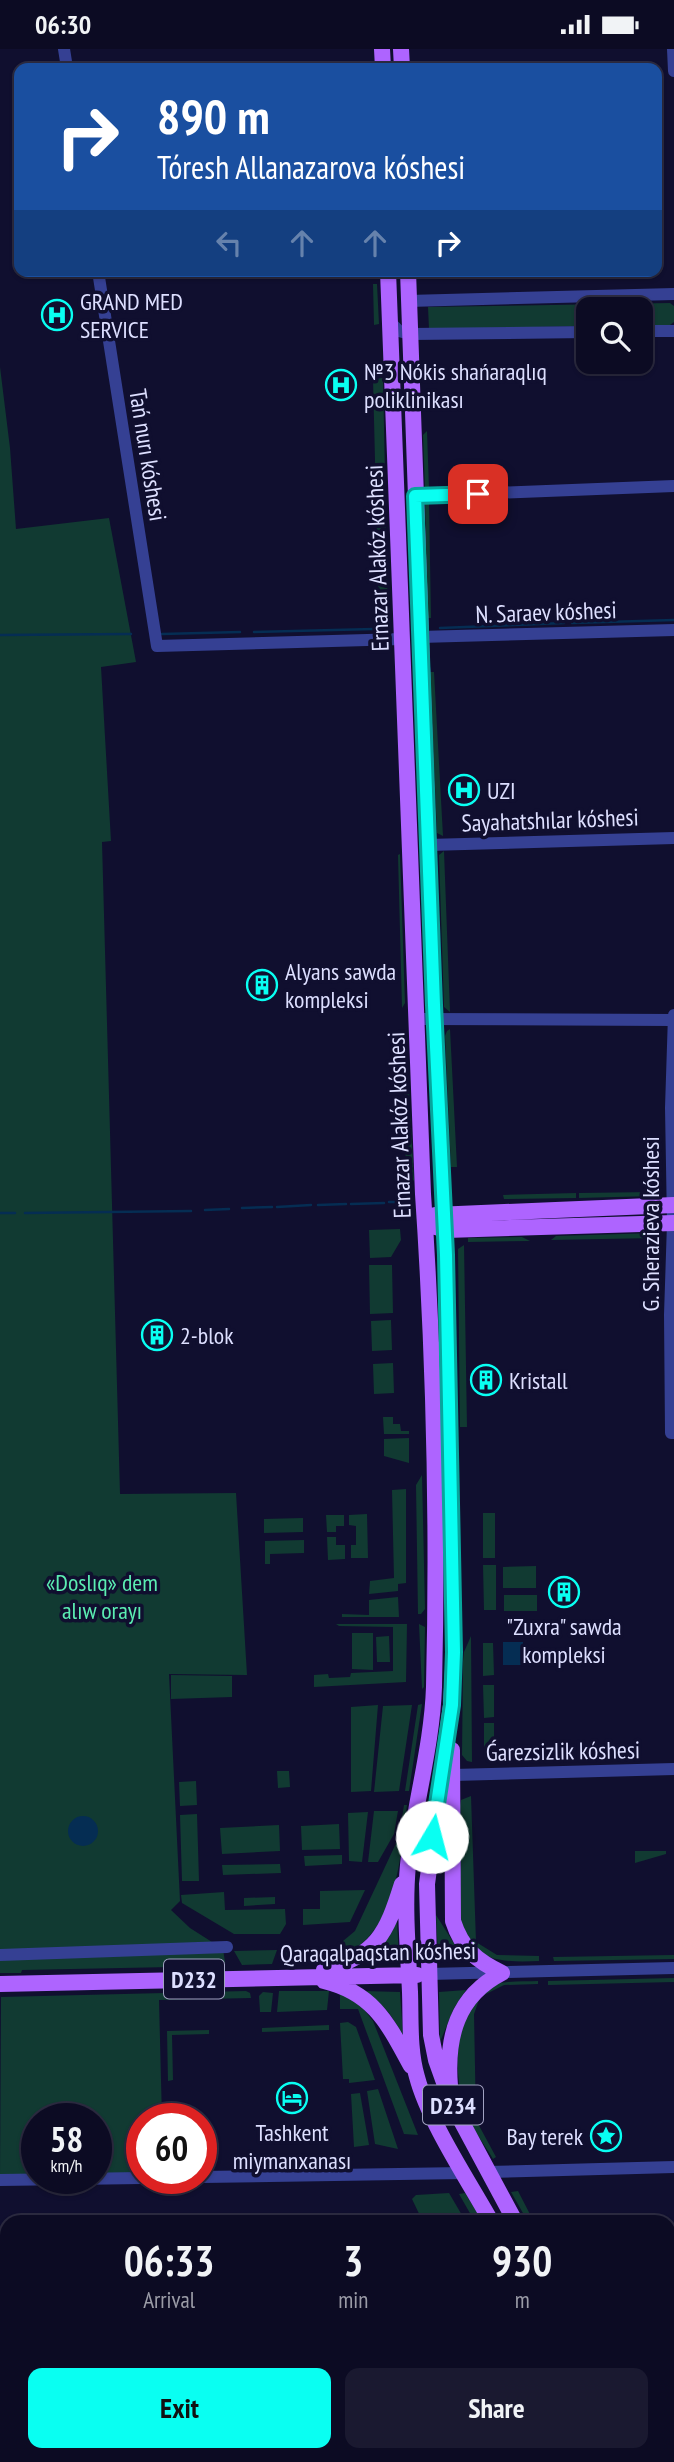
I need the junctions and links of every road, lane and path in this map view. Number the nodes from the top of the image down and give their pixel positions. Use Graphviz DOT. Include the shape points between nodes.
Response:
graph roads {
  1 [pos="384,49"];
  2 [pos="399,49"];
  3 [pos="673,49"];
  4 [pos="674,71"];
  5 [pos="99,277"];
  6 [pos="388,277"];
  7 [pos="408,277"];
  8 [pos="674,295"];
  9 [pos="408,301"];
  10 [pos="390,322"];
  11 [pos="653,331"];
  12 [pos="674,331"];
  13 [pos="576,333"];
  14 [pos="410,342"];
  15 [pos="391,351"];
  16 [pos="674,486"];
  17 [pos="415,496"];
  18 [pos="674,629"];
  19 [pos="420,637"];
  20 [pos="402,639"];
  21 [pos="674,838"];
  22 [pos="428,845"];
  23 [pos="674,1018"];
  24 [pos="418,1019"];
  25 [pos="435,1019"];
  26 [pos="673,1205"];
  27 [pos="469,1212"];
  28 [pos="445,1213"];
  29 [pos="425,1220"];
  30 [pos="674,1223"];
  31 [pos="472,1229"];
  32 [pos="446,1230"];
  33 [pos="673,1433"];
  34 [pos="451,1527"];
  35 [pos="434,1528"];
  36 [pos="452,1705"];
  37 [pos="674,1769"];
  38 [pos="453,1775"];
  39 [pos="438,1793"];
  40 [pos="408,1864"];
  41 [pos="227,1947"];
  42 [pos="0,1955"];
  43 [pos="674,1968"];
  44 [pos="502,1973"];
  45 [pos="429,1974"];
  46 [pos="409,1975"];
  47 [pos="304,1976"];
  48 [pos="0,1984"];
  49 [pos="416,2076"];
  50 [pos="452,2102"];
  51 [pos="674,2167"];
  52 [pos="488,2172"];
  53 [pos="464,2173"];
  54 [pos="217,2177"];
  55 [pos="126,2178"];
  56 [pos="0,2180"];
  57 [pos="488,2215"];
  58 [pos="512,2215"];
  1 -- 2 [label="main road"];
  3 -- 4 [label="street"];
  5 -- 20 [label="street, Tań nurı kóshesi" via="157,646"];
  6 -- 10 [label="main road, Ernazar Alakóz kóshesi / D234"];
  7 -- 9 [label="main road, Ernazar Alakóz kóshesi / D234"];
  8 -- 9 [label="street"];
  9 -- 14 [label="main road, Ernazar Alakóz kóshesi / D234"];
  10 -- 14 [label="street"];
  10 -- 15 [label="main road, Ernazar Alakóz kóshesi / D234"];
  11 -- 12 [label="street"];
  13 -- 14 [label="street"];
  14 -- 15 [label="main road" via="397,344"];
  14 -- 17 [label="main road, Ernazar Alakóz kóshesi / D234"];
  15 -- 20 [label="main road, Ernazar Alakóz kóshesi / D234"];
  16 -- 17 [label="street"];
  17 -- 19 [label="main road, Ernazar Alakóz kóshesi / D234"];
  18 -- 19 [label="street, N. Saraev kóshesi"];
  19 -- 22 [label="main road, Ernazar Alakóz kóshesi / D234"];
  20 -- 24 [label="main road, Ernazar Alakóz kóshesi / D234"];
  21 -- 22 [label="street, Sayahatshılar kóshesi"];
  22 -- 25 [label="main road, Ernazar Alakóz kóshesi / D234"];
  23 -- 25 [label="street"];
  23 -- 26 [label="street, G. Sherazieva kóshesi"];
  24 -- 25 [label="street"];
  24 -- 29 [label="main road, Ernazar Alakóz kóshesi / D234"];
  25 -- 28 [label="main road, Ernazar Alakóz kóshesi / D234"];
  26 -- 27 [label="main road"];
  26 -- 30 [label="street, G. Sherazieva kóshesi"];
  27 -- 28 [label="main road"];
  27 -- 31 [label="main road" via="465,1220"];
  28 -- 29 [label="main road"];
  28 -- 32 [label="main road, Ernazar Alakóz kóshesi / D234"];
  29 -- 32 [label="main road"];
  29 -- 35 [label="main road, Ernazar Alakóz kóshesi / D234"];
  30 -- 31 [label="main road"];
  30 -- 33 [label="street, G. Sherazieva kóshesi" via="670,1315"];
  31 -- 32 [label="main road"];
  32 -- 34 [label="main road, Ernazar Alakóz kóshesi / D234"];
  34 -- 35 [label="main road"];
  34 -- 36 [label="main road, Ernazar Alakóz kóshesi / D234"];
  35 -- 40 [label="main road, Ernazar Alakóz kóshesi / D234" via="434,1691"];
  36 -- 38 [label="main road"];
  36 -- 39 [label="main road, Ernazar Alakóz kóshesi / D234"];
  37 -- 38 [label="street, Ǵarezsizlik kóshesi"];
  38 -- 39 [label="street"];
  38 -- 44 [label="main road" via="453,1921 473,1957"];
  39 -- 45 [label="main road, Ernazar Alakóz kóshesi / D234" via="427,1884"];
  40 -- 46 [label="main road, Ernazar Alakóz kóshesi / D234"];
  40 -- 47 [label="main road" via="387,1927 375,1943 346,1963"];
  41 -- 42 [label="street"];
  43 -- 44 [label="street, Qaraqalpaqstan kóshesi"];
  44 -- 45 [label="street, Qaraqalpaqstan kóshesi"];
  44 -- 50 [label="main road" via="476,1990 455,2023 449,2057"];
  45 -- 46 [label="main road, Qaraqalpaqstan kóshesi / D232"];
  45 -- 50 [label="main road, D234" via="431,2035"];
  46 -- 47 [label="main road, Qaraqalpaqstan kóshesi / D232"];
  46 -- 49 [label="main road, D234"];
  47 -- 48 [label="main road, Qaraqalpaqstan kóshesi / D232"];
  47 -- 49 [label="main road" via="352,1990 371,2003"];
  49 -- 53 [label="main road, D234"];
  50 -- 52 [label="main road, D234"];
  51 -- 52 [label="street"];
  52 -- 58 [label="main road, D234"];
  53 -- 54 [label="street"];
  53 -- 57 [label="main road, D234"];
  55 -- 56 [label="street"];
}
